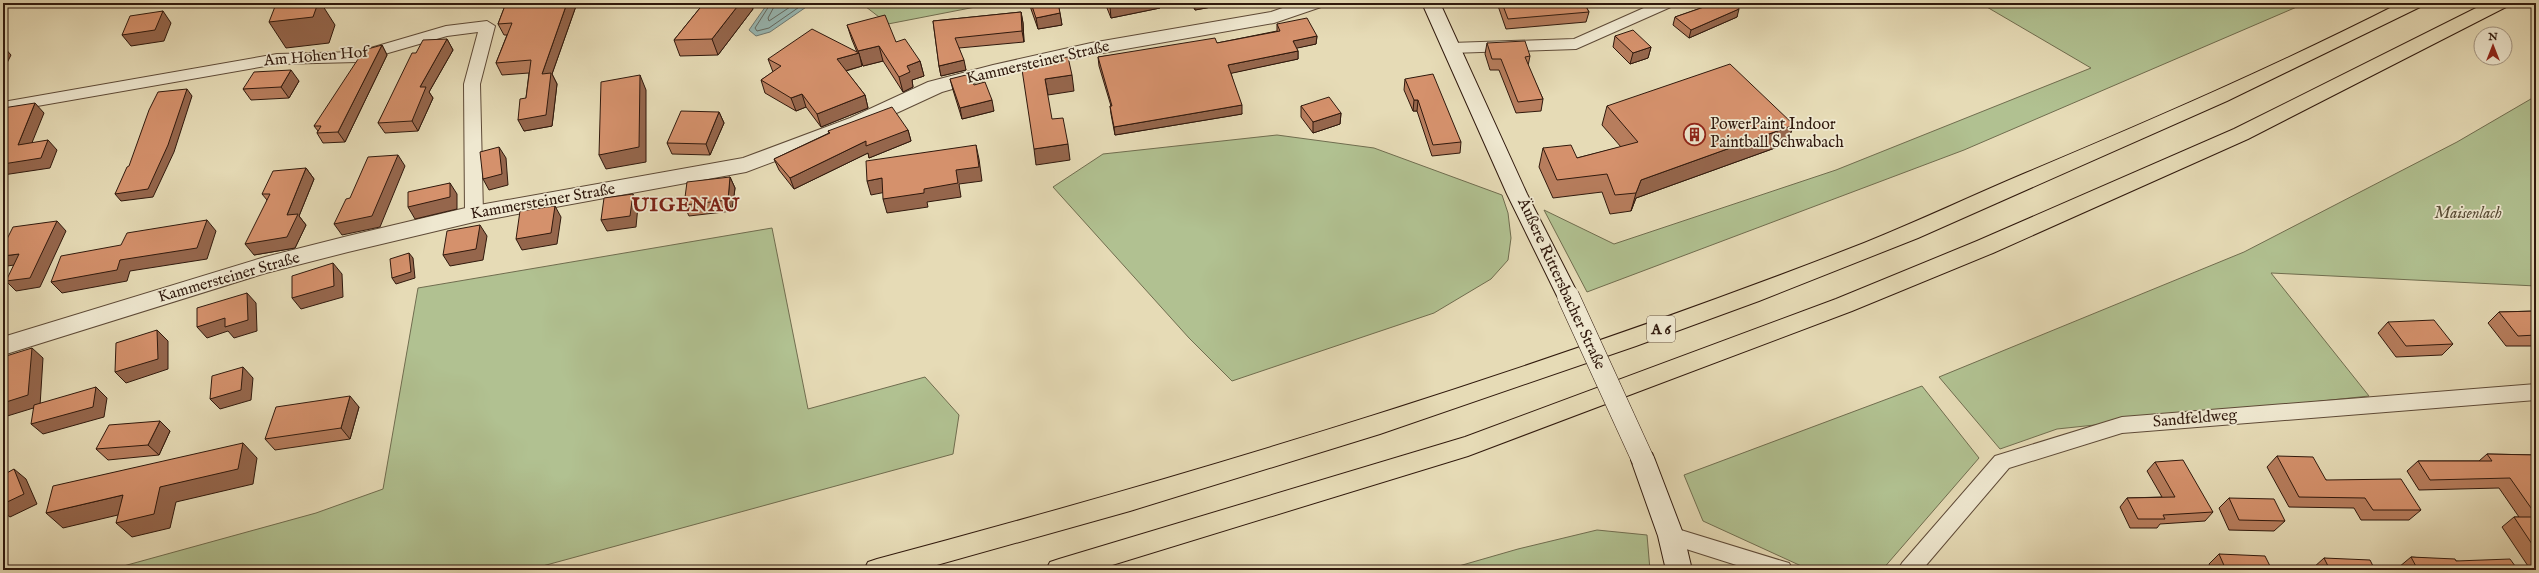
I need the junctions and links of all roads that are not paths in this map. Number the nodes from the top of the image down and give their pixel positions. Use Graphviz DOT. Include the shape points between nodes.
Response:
graph roads {
  1 [pos="1315,3"];
  2 [pos="1431,3"];
  3 [pos="1668,3"];
  4 [pos="2414,3"];
  5 [pos="2500,3"];
  6 [pos="1451,48"];
  7 [pos="3,107"];
  8 [pos="474,214"];
  9 [pos="3,346"];
  10 [pos="2536,392"];
  11 [pos="1671,536"];
  12 [pos="877,570"];
  13 [pos="1059,570"];
  14 [pos="1679,570"];
  15 [pos="1782,570"];
  16 [pos="1909,570"];
  1 -- 8 [label="street, Kammersteiner Straße" via="1274,18 1091,49 935,87 857,123 746,165"];
  2 -- 6 [label="street, Äußere Rittersbacher Straße"];
  3 -- 6 [label="street" via="1576,44"];
  4 -- 12 [label="highway, A 6" via="2231,93 1877,247 1651,333 1434,408 1260,463 1030,530"];
  5 -- 13 [label="highway" via="2241,134 1985,247 1844,305 1468,446"];
  6 -- 11 [label="street, Äußere Rittersbacher Straße, bridge" via="1643,460"];
  7 -- 8 [label="street, Am Hohen Hof" via="278,59 357,57 446,31 487,26 472,84"];
  8 -- 9 [label="street, Kammersteiner Straße" via="265,265"];
  10 -- 16 [label="street, Sandfeldweg" via="2122,425 2002,462"];
  11 -- 14 [label="street, Äußere Rittersbacher Straße"];
  11 -- 15 [label="street"];
}
